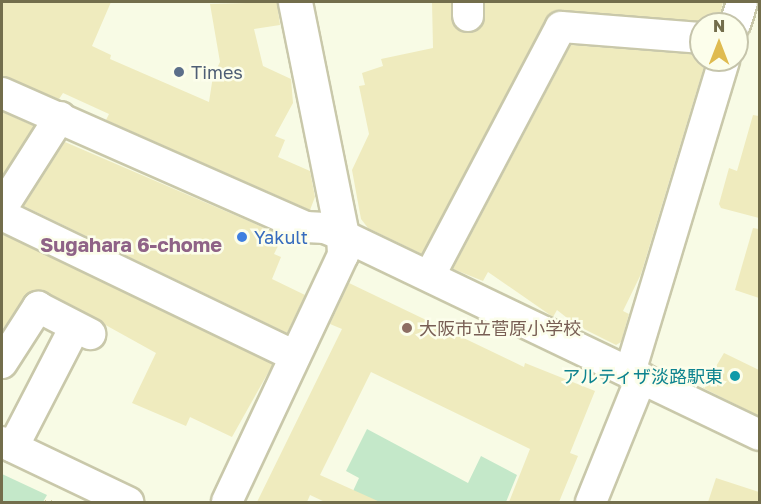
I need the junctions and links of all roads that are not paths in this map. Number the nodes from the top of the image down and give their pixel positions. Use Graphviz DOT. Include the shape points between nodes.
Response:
graph roads {
  1 [pos="295,2"];
  2 [pos="689,37"];
  3 [pos="721,72"];
  4 [pos="2,93"];
  5 [pos="60,117"];
  6 [pos="2,208"];
  7 [pos="2,215"];
  8 [pos="342,236"];
  9 [pos="430,275"];
  10 [pos="295,356"];
  11 [pos="2,363"];
  12 [pos="636,375"];
  13 [pos="759,435"];
  14 [pos="7,445"];
  15 [pos="128,502"];
  16 [pos="227,502"];
  17 [pos="591,502"];
  1 -- 8 [label="street"];
  2 -- 9 [label="street" via="561,27"];
  3 -- 12 [label="street"];
  4 -- 5 [label="street"];
  5 -- 6 [label="street"];
  5 -- 8 [label="street" via="306,227 325,228"];
  7 -- 10 [label="street"];
  8 -- 9 [label="street"];
  8 -- 10 [label="street" via="343,255"];
  9 -- 12 [label="street"];
  10 -- 16 [label="street"];
  11 -- 14 [label="street" via="38,307 82,331"];
  12 -- 13 [label="street"];
  12 -- 17 [label="street"];
  14 -- 15 [label="street"];
}
